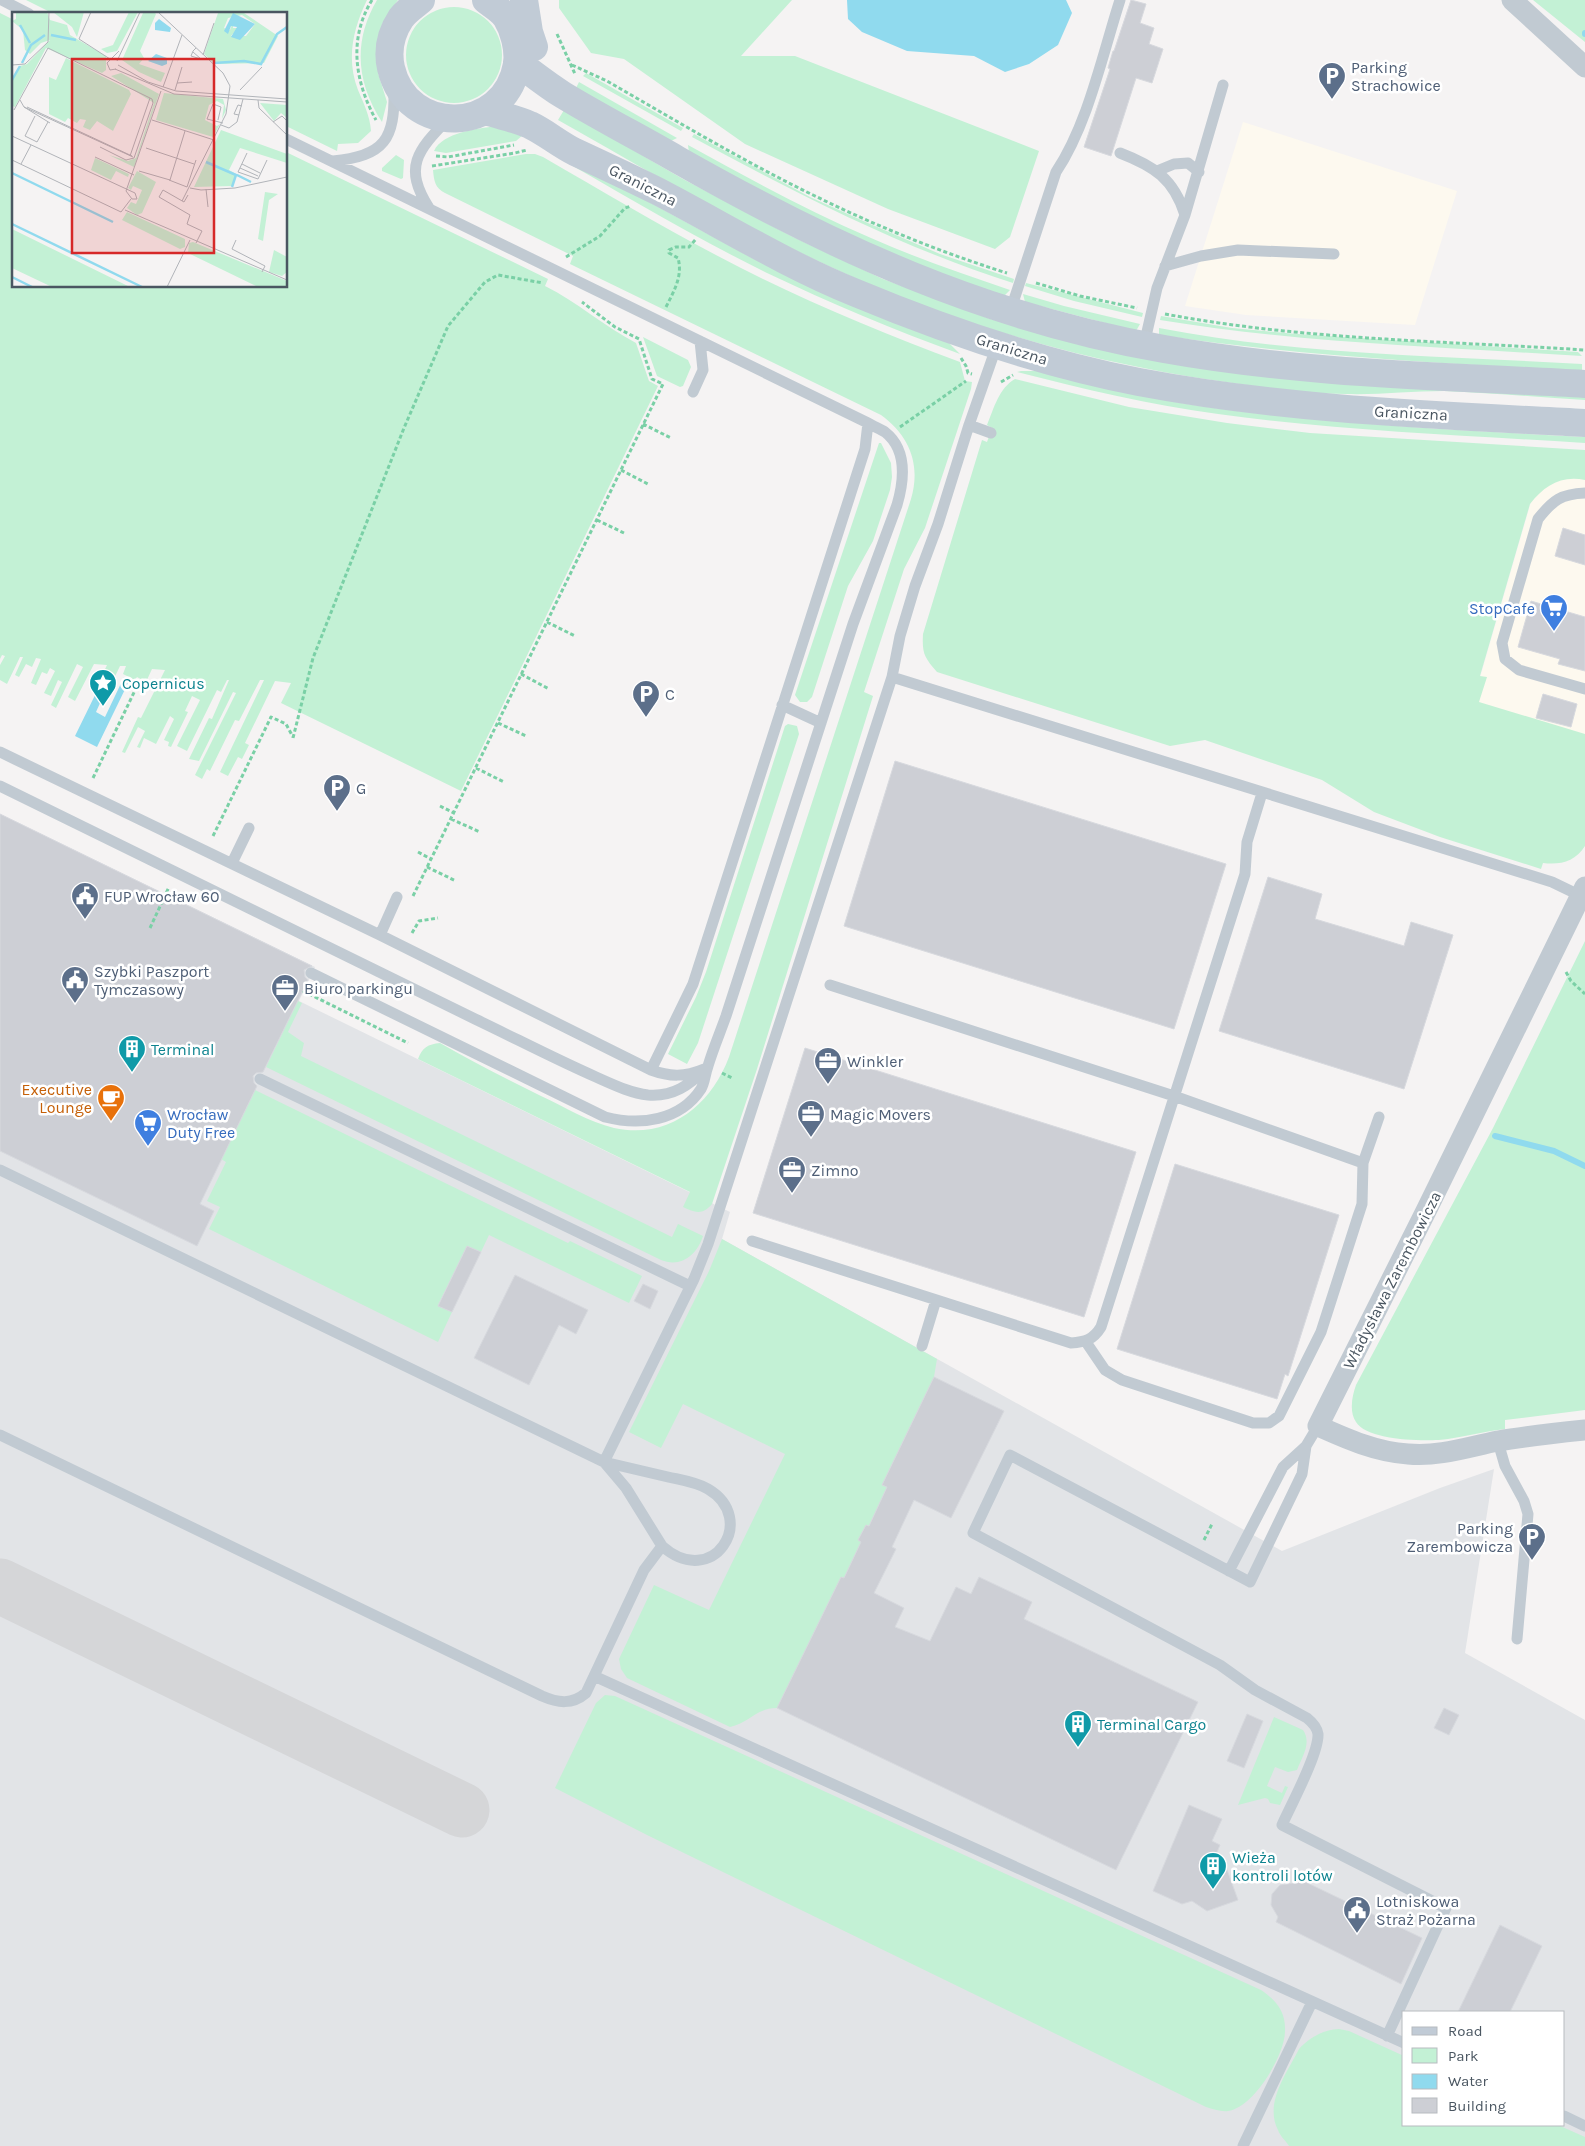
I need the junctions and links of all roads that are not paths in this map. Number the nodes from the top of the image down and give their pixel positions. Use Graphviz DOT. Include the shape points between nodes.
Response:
graph roads {
  1 [pos="2,0"];
  2 [pos="421,0"];
  3 [pos="1120,0"];
  4 [pos="1512,0"];
  5 [pos="506,4"];
  6 [pos="25,12"];
  7 [pos="517,62"];
  8 [pos="1585,67"];
  9 [pos="394,80"];
  10 [pos="1222,85"];
  11 [pos="555,89"];
  12 [pos="485,111"];
  13 [pos="448,119"];
  14 [pos="288,140"];
  15 [pos="1120,153"];
  16 [pos="332,161"];
  17 [pos="1158,171"];
  18 [pos="1199,172"];
  19 [pos="429,208"];
  20 [pos="1185,215"];
  21 [pos="1334,254"];
  22 [pos="1165,266"];
  23 [pos="1010,312"];
  24 [pos="700,341"];
  25 [pos="997,345"];
  26 [pos="1144,345"];
  27 [pos="1585,384"];
  28 [pos="693,392"];
  29 [pos="868,423"];
  30 [pos="1585,423"];
  31 [pos="969,425"];
  32 [pos="991,433"];
  33 [pos="1585,492"];
  34 [pos="892,677"];
  35 [pos="1585,689"];
  36 [pos="782,705"];
  37 [pos="821,723"];
  38 [pos="0,752"];
  39 [pos="0,786"];
  40 [pos="1262,793"];
  41 [pos="249,828"];
  42 [pos="232,864"];
  43 [pos="1583,891"];
  44 [pos="397,898"];
  45 [pos="380,935"];
  46 [pos="312,973"];
  47 [pos="830,984"];
  48 [pos="708,1067"];
  49 [pos="651,1070"];
  50 [pos="260,1079"];
  51 [pos="1174,1096"];
  52 [pos="1379,1118"];
  53 [pos="1363,1163"];
  54 [pos="0,1170"];
  55 [pos="752,1241"];
  56 [pos="690,1286"];
  57 [pos="936,1300"];
  58 [pos="1086,1342"];
  59 [pos="922,1346"];
  60 [pos="1318,1426"];
  61 [pos="1585,1430"];
  62 [pos="0,1435"];
  63 [pos="1498,1442"];
  64 [pos="1306,1446"];
  65 [pos="604,1462"];
  66 [pos="662,1546"];
  67 [pos="1228,1571"];
  68 [pos="1517,1640"];
  69 [pos="594,1676"];
  70 [pos="1312,2002"];
  71 [pos="1386,2036"];
  72 [pos="1402,2043"];
  73 [pos="1565,2116"];
  74 [pos="1585,2126"];
  75 [pos="1242,2146"];
  1 -- 6 [label="lane"];
  2 -- 9 [label="main road" via="402,16 392,36 389,58"];
  3 -- 23 [label="lane" via="1081,124 1056,172"];
  4 -- 8 [label="street"];
  5 -- 7 [label="main road" via="516,43"];
  5 -- 11 [label="main road" via="529,32"];
  7 -- 11 [label="main road"];
  7 -- 12 [label="main road" via="510,85"];
  9 -- 13 [label="main road" via="406,99 426,113"];
  9 -- 16 [label="lane" via="392,128 385,142 374,151 354,159"];
  10 -- 18 [label="lane"];
  11 -- 23 [label="main road" via="754,203 852,252 955,294"];
  12 -- 13 [label="main road" via="467,118"];
  12 -- 25 [label="main road, Graniczna" via="533,127 564,147 852,292"];
  13 -- 19 [label="lane" via="424,146 415,170 418,190"];
  14 -- 16 [label="lane"];
  15 -- 17 [label="lane"];
  16 -- 19 [label="lane"];
  17 -- 18 [label="lane" via="1174,164 1188,163"];
  17 -- 20 [label="lane" via="1180,197"];
  18 -- 20 [label="lane"];
  19 -- 24 [label="lane"];
  20 -- 22 [label="lane"];
  21 -- 22 [label="lane" via="1238,250"];
  22 -- 26 [label="lane"];
  23 -- 26 [label="main road"];
  24 -- 28 [label="lane" via="704,370"];
  24 -- 29 [label="lane"];
  25 -- 30 [label="main road, Graniczna" via="1138,382 1238,398 1365,410"];
  25 -- 31 [label="lane"];
  26 -- 27 [label="main road" via="1225,359 1301,367"];
  29 -- 36 [label="lane" via="865,449"];
  29 -- 37 [label="lane" via="887,435 897,449 903,464 902,488"];
  31 -- 32 [label="lane"];
  31 -- 34 [label="lane" via="910,603"];
  33 -- 35 [label="lane" via="1567,494 1550,504 1538,519 1502,644 1505,659 1519,670"];
  34 -- 40 [label="lane"];
  34 -- 56 [label="lane" via="721,1208"];
  36 -- 37 [label="lane"];
  36 -- 49 [label="lane" via="692,984"];
  37 -- 48 [label="lane"];
  38 -- 42 [label="lane"];
  39 -- 48 [label="lane" via="430,998 625,1089 662,1095 679,1090"];
  40 -- 43 [label="lane"];
  40 -- 51 [label="lane" via="1247,842 1245,874"];
  41 -- 42 [label="lane"];
  42 -- 45 [label="lane"];
  43 -- 60 [label="street, Władysława Zarembowicza"];
  44 -- 45 [label="lane"];
  45 -- 49 [label="lane"];
  46 -- 48 [label="lane" via="594,1113 616,1120 649,1121 679,1111 703,1086"];
  47 -- 51 [label="lane"];
  48 -- 49 [label="lane" via="678,1076"];
  50 -- 56 [label="lane"];
  51 -- 53 [label="lane"];
  51 -- 58 [label="lane" via="1101,1327"];
  52 -- 53 [label="lane"];
  53 -- 58 [label="lane" via="1362,1204 1321,1332 1287,1402 1274,1420 1269,1423 1252,1422 1122,1380 1105,1370"];
  54 -- 65 [label="lane"];
  55 -- 57 [label="lane"];
  56 -- 65 [label="lane"];
  57 -- 58 [label="lane" via="1071,1343"];
  57 -- 59 [label="lane"];
  60 -- 63 [label="street" via="1355,1442 1408,1454 1432,1455"];
  60 -- 64 [label="lane"];
  61 -- 63 [label="street"];
  62 -- 69 [label="lane" via="551,1700 576,1700 586,1692"];
  63 -- 68 [label="lane" via="1505,1466 1528,1514"];
  64 -- 67 [label="lane" via="1282,1467"];
  64 -- 67 [label="lane" via="1302,1474 1250,1582"];
  65 -- 66 [label="lane" via="626,1488"];
  65 -- 66 [label="lane" via="690,1482 708,1489 723,1502 730,1531 725,1546 716,1555 702,1560 685,1560 670,1554"];
  66 -- 69 [label="lane" via="644,1570"];
  67 -- 71 [label="lane" via="1010,1455 972,1533 1220,1665 1255,1690 1314,1724 1318,1732 1315,1750 1282,1825 1446,1908"];
  69 -- 70 [label="lane"];
  70 -- 71 [label="lane"];
  70 -- 75 [label="lane"];
  71 -- 72 [label="lane"];
  73 -- 74 [label="lane"];
}
